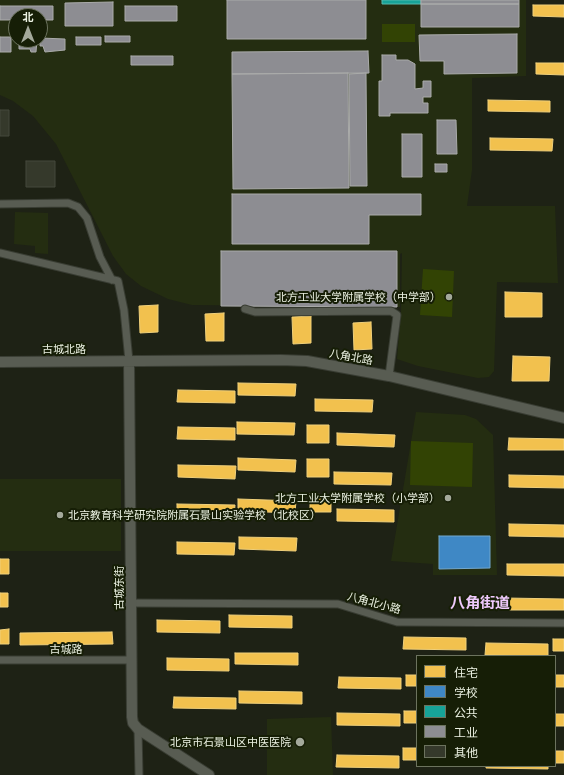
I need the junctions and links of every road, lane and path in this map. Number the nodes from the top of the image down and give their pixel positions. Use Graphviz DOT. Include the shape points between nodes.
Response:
graph roads {
  1 [pos="0,204"];
  2 [pos="0,253"];
  3 [pos="112,280"];
  4 [pos="245,309"];
  5 [pos="129,361"];
  6 [pos="0,362"];
  7 [pos="390,376"];
  8 [pos="564,418"];
  9 [pos="131,604"];
  10 [pos="564,622"];
  11 [pos="0,660"];
  12 [pos="131,660"];
  13 [pos="138,729"];
  14 [pos="139,775"];
  15 [pos="209,775"];
  1 -- 3 [label="street" via="68,203 78,207 88,218 100,257"];
  2 -- 3 [label="street"];
  3 -- 5 [label="street" via="118,281"];
  4 -- 7 [label="street" via="255,312 391,311 397,315"];
  5 -- 6 [label="street, 古城北路"];
  5 -- 7 [label="street, 八角北路" via="281,360"];
  5 -- 9 [label="street, 古城东街"];
  7 -- 8 [label="street, 八角北路"];
  9 -- 10 [label="street, 八角北小路" via="338,604 397,622"];
  9 -- 12 [label="street, 古城东街"];
  11 -- 12 [label="street, 古城路"];
  12 -- 13 [label="street, 古城东街" via="132,717"];
  13 -- 14 [label="street"];
  13 -- 15 [label="street"];
}
